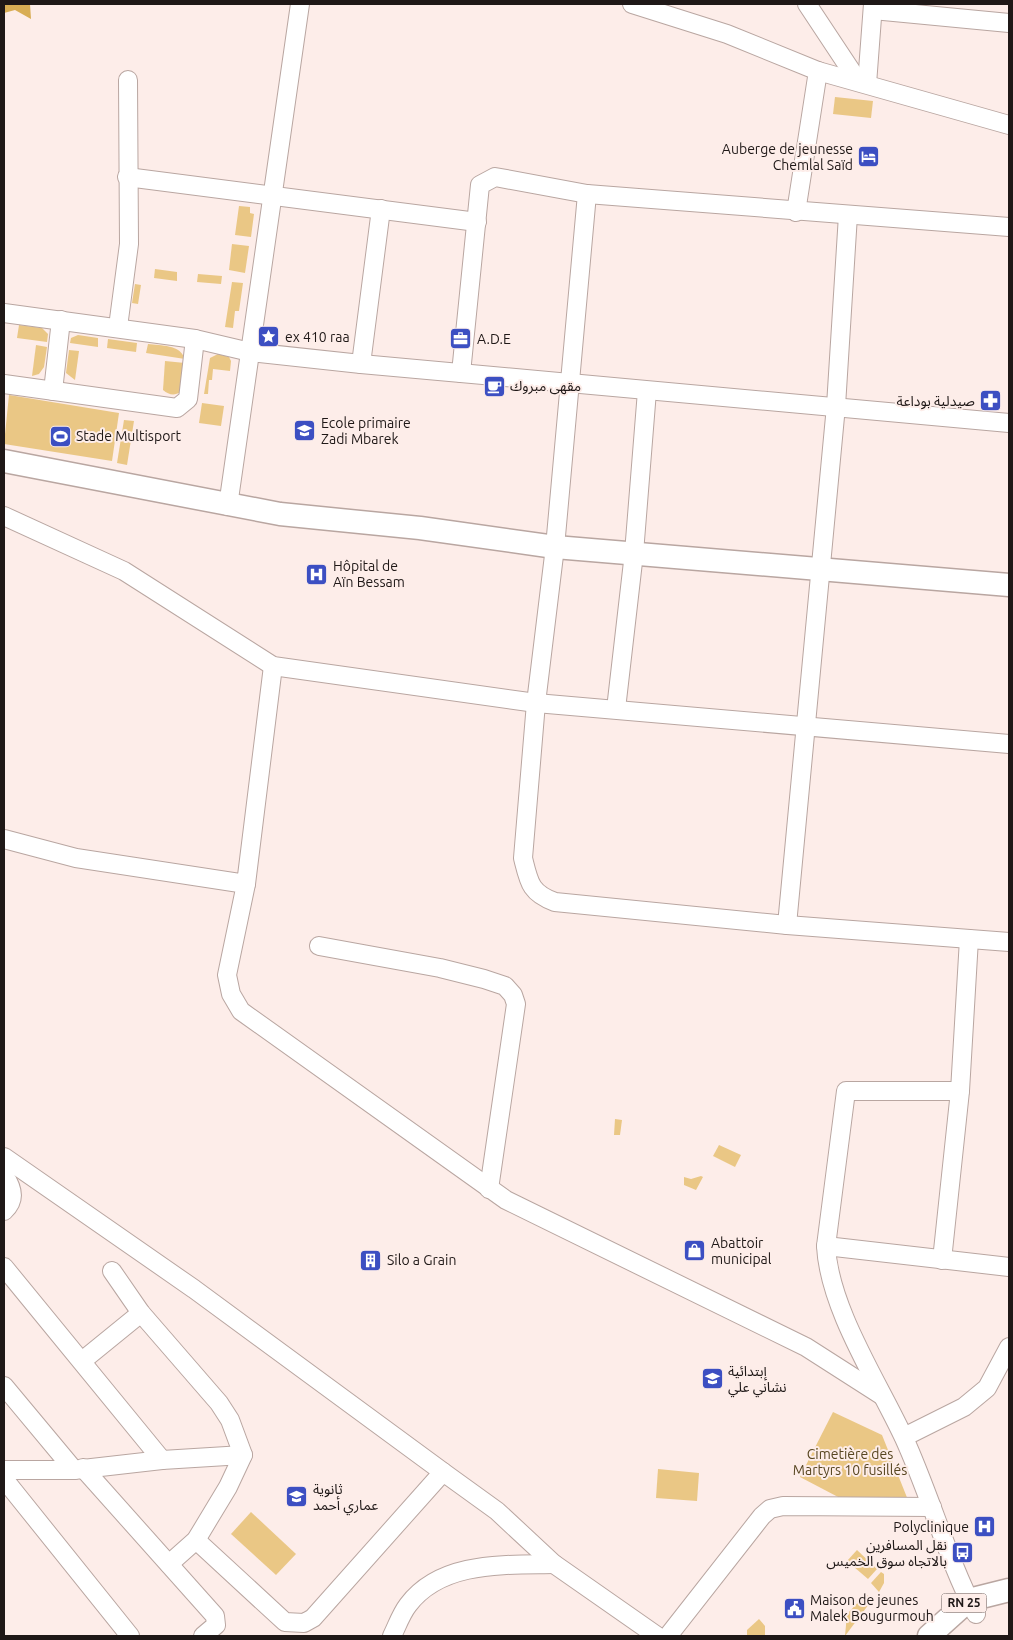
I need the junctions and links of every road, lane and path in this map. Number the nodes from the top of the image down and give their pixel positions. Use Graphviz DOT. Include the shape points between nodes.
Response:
graph roads {
  1 [pos="300,4"];
  2 [pos="632,4"];
  3 [pos="807,4"];
  4 [pos="873,7"];
  5 [pos="1009,23"];
  6 [pos="818,71"];
  7 [pos="128,80"];
  8 [pos="862,82"];
  9 [pos="1009,125"];
  10 [pos="128,177"];
  11 [pos="587,194"];
  12 [pos="273,196"];
  13 [pos="381,209"];
  14 [pos="796,212"];
  15 [pos="848,215"];
  16 [pos="477,222"];
  17 [pos="1009,227"];
  18 [pos="4,313"];
  19 [pos="60,320"];
  20 [pos="118,327"];
  21 [pos="195,339"];
  22 [pos="250,352"];
  23 [pos="361,364"];
  24 [pos="461,373"];
  25 [pos="569,382"];
  26 [pos="4,384"];
  27 [pos="53,391"];
  28 [pos="647,391"];
  29 [pos="836,406"];
  30 [pos="1009,423"];
  31 [pos="4,461"];
  32 [pos="228,506"];
  33 [pos="4,516"];
  34 [pos="556,547"];
  35 [pos="634,553"];
  36 [pos="821,568"];
  37 [pos="1009,585"];
  38 [pos="274,666"];
  39 [pos="536,703"];
  40 [pos="616,708"];
  41 [pos="806,725"];
  42 [pos="1009,744"];
  43 [pos="4,839"];
  44 [pos="246,884"];
  45 [pos="787,925"];
  46 [pos="969,940"];
  47 [pos="1009,942"];
  48 [pos="319,946"];
  49 [pos="960,1092"];
  50 [pos="4,1157"];
  51 [pos="4,1175"];
  52 [pos="490,1189"];
  53 [pos="4,1211"];
  54 [pos="826,1246"];
  55 [pos="942,1260"];
  56 [pos="4,1267"];
  57 [pos="1009,1267"];
  58 [pos="112,1271"];
  59 [pos="141,1313"];
  60 [pos="1009,1347"];
  61 [pos="82,1361"];
  62 [pos="4,1386"];
  63 [pos="881,1395"];
  64 [pos="904,1437"];
  65 [pos="243,1455"];
  66 [pos="162,1460"];
  67 [pos="78,1469"];
  68 [pos="4,1470"];
  69 [pos="443,1472"];
  70 [pos="4,1478"];
  71 [pos="932,1507"];
  72 [pos="196,1540"];
  73 [pos="169,1564"];
  74 [pos="554,1564"];
  75 [pos="1009,1590"];
  76 [pos="1009,1605"];
  77 [pos="972,1607"];
  78 [pos="130,1636"];
  79 [pos="203,1636"];
  80 [pos="392,1636"];
  81 [pos="657,1636"];
  82 [pos="668,1636"];
  83 [pos="929,1636"];
  84 [pos="950,1636"];
  1 -- 12 [label="street"];
  2 -- 6 [label="street" via="727,34"];
  3 -- 8 [label="street"];
  4 -- 5 [label="street"];
  4 -- 8 [label="street"];
  6 -- 8 [label="street"];
  6 -- 14 [label="street"];
  7 -- 10 [label="street"];
  8 -- 9 [label="street"];
  10 -- 12 [label="street"];
  10 -- 20 [label="street" via="129,244"];
  11 -- 14 [label="street"];
  11 -- 16 [label="street" via="495,177 480,185"];
  11 -- 25 [label="street"];
  12 -- 13 [label="street"];
  12 -- 22 [label="street"];
  13 -- 16 [label="street"];
  13 -- 23 [label="street"];
  14 -- 15 [label="street"];
  15 -- 17 [label="street"];
  15 -- 29 [label="street"];
  16 -- 24 [label="street"];
  18 -- 19 [label="street"];
  19 -- 20 [label="street"];
  19 -- 27 [label="street"];
  20 -- 21 [label="street"];
  21 -- 22 [label="street"];
  21 -- 27 [label="street" via="188,399 177,408"];
  22 -- 23 [label="street"];
  22 -- 32 [label="street"];
  23 -- 24 [label="street"];
  24 -- 25 [label="street"];
  25 -- 28 [label="street"];
  25 -- 34 [label="street"];
  26 -- 27 [label="street"];
  28 -- 29 [label="street"];
  28 -- 35 [label="street"];
  29 -- 30 [label="street"];
  29 -- 36 [label="street"];
  31 -- 32 [label="main road"];
  32 -- 34 [label="main road"];
  33 -- 38 [label="street" via="124,571"];
  34 -- 35 [label="main road"];
  34 -- 39 [label="street"];
  35 -- 36 [label="main road"];
  35 -- 40 [label="street"];
  36 -- 37 [label="main road"];
  36 -- 41 [label="street"];
  38 -- 39 [label="street"];
  38 -- 44 [label="street"];
  39 -- 40 [label="street"];
  39 -- 45 [label="street" via="523,858 534,891 555,902"];
  40 -- 41 [label="street"];
  41 -- 42 [label="street"];
  41 -- 45 [label="street"];
  43 -- 44 [label="street" via="76,858"];
  44 -- 52 [label="street" via="227,976 230,994 241,1011"];
  45 -- 46 [label="street"];
  46 -- 47 [label="street"];
  46 -- 49 [label="street"];
  48 -- 52 [label="street" via="484,979 505,986 514,995 516,1004"];
  49 -- 54 [label="street" via="846,1091"];
  49 -- 55 [label="street"];
  50 -- 69 [label="street" via="194,1290"];
  51 -- 53 [label="street" via="12,1192 12,1202"];
  52 -- 63 [label="street" via="550,1223 806,1347"];
  54 -- 55 [label="street"];
  54 -- 63 [label="street" via="833,1287"];
  55 -- 57 [label="street"];
  56 -- 61 [label="street"];
  58 -- 59 [label="street"];
  59 -- 61 [label="street"];
  59 -- 65 [label="street" via="220,1403"];
  60 -- 64 [label="street" via="987,1388 964,1407"];
  61 -- 66 [label="street"];
  62 -- 67 [label="street"];
  63 -- 64 [label="street"];
  64 -- 71 [label="street"];
  65 -- 66 [label="street"];
  65 -- 72 [label="street"];
  66 -- 67 [label="street"];
  67 -- 68 [label="street"];
  67 -- 73 [label="street"];
  69 -- 72 [label="street" via="304,1623 285,1622"];
  69 -- 74 [label="street" via="498,1511"];
  70 -- 78 [label="street"];
  71 -- 77 [label="street"];
  71 -- 82 [label="street" via="783,1506 770,1509"];
  72 -- 73 [label="street"];
  73 -- 79 [label="street" via="215,1616 216,1625"];
  74 -- 80 [label="street" via="475,1567 444,1578 419,1593 407,1607"];
  74 -- 81 [label="street"];
  75 -- 77 [label="main road, RN 25"];
  76 -- 77 [label="main road, RN 25"];
  77 -- 83 [label="main road, RN 25"];
  77 -- 84 [label="main road, RN 25"];
}
